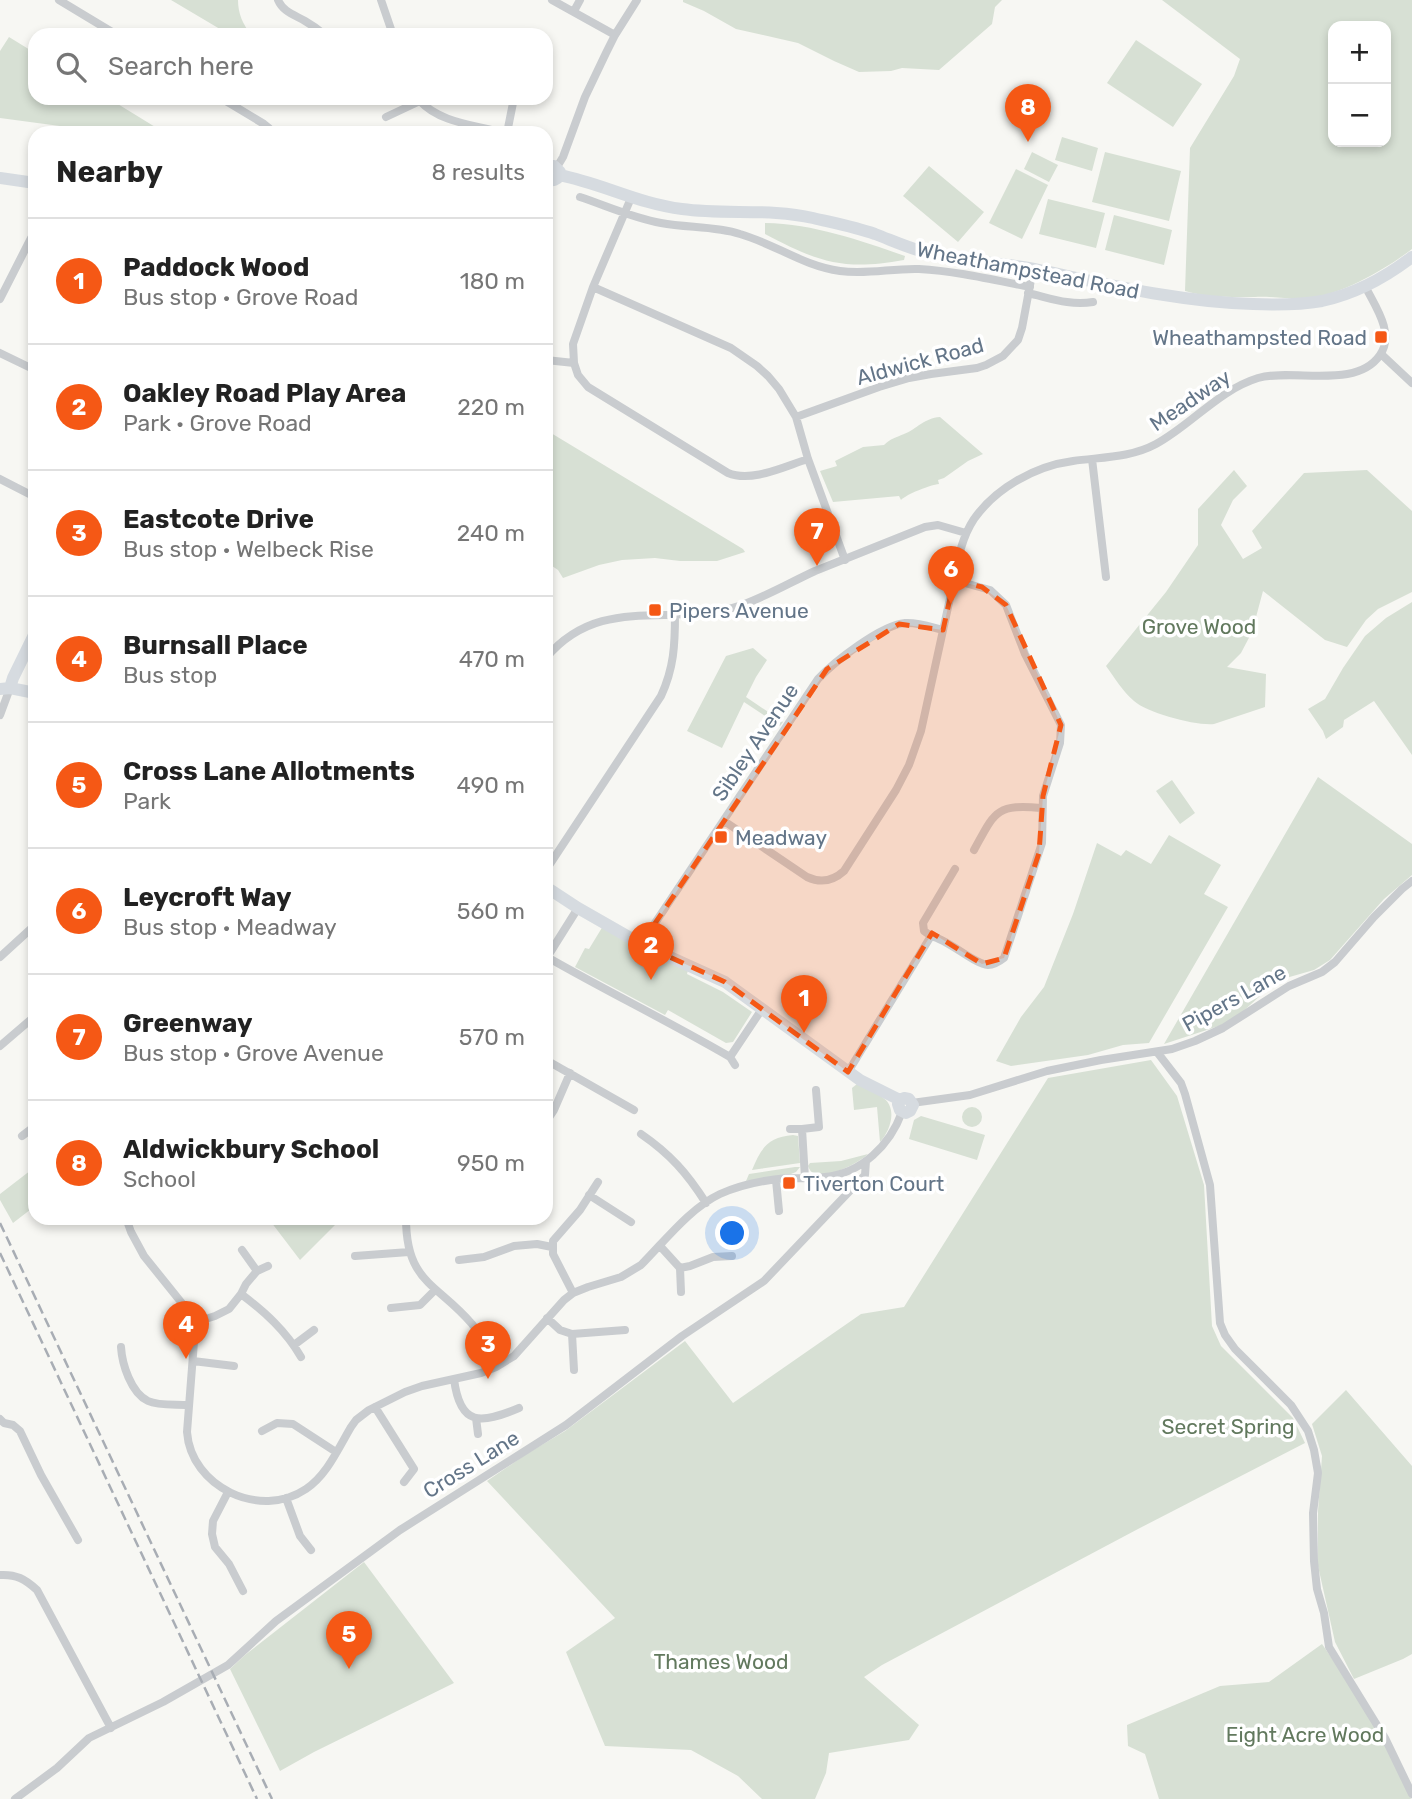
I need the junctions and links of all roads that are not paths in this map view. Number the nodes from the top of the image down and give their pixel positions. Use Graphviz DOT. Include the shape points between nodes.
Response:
graph roads {
  1 [pos="59,0"];
  2 [pos="278,0"];
  3 [pos="381,0"];
  4 [pos="552,0"];
  5 [pos="580,0"];
  6 [pos="637,0"];
  7 [pos="574,11"];
  8 [pos="105,28"];
  9 [pos="316,28"];
  10 [pos="389,28"];
  11 [pos="615,35"];
  12 [pos="233,105"];
  13 [pos="409,105"];
  14 [pos="423,105"];
  15 [pos="512,105"];
  16 [pos="386,117"];
  17 [pos="266,126"];
  18 [pos="466,126"];
  19 [pos="507,126"];
  20 [pos="553,168"];
  21 [pos="553,174"];
  22 [pos="0,178"];
  23 [pos="28,182"];
  24 [pos="580,197"];
  25 [pos="631,198"];
  26 [pos="626,213"];
  27 [pos="28,244"];
  28 [pos="1412,257"];
  29 [pos="1034,269"];
  30 [pos="1365,286"];
  31 [pos="593,287"];
  32 [pos="1029,290"];
  33 [pos="0,299"];
  34 [pos="1093,302"];
  35 [pos="0,353"];
  36 [pos="1381,354"];
  37 [pos="553,361"];
  38 [pos="574,363"];
  39 [pos="28,367"];
  40 [pos="1412,383"];
  41 [pos="796,417"];
  42 [pos="808,459"];
  43 [pos="1092,459"];
  44 [pos="0,479"];
  45 [pos="28,493"];
  46 [pos="966,533"];
  47 [pos="845,560"];
  48 [pos="1106,577"];
  49 [pos="954,580"];
  50 [pos="676,614"];
  51 [pos="943,630"];
  52 [pos="28,648"];
  53 [pos="553,650"];
  54 [pos="5,689"];
  55 [pos="28,692"];
  56 [pos="0,715"];
  57 [pos="1041,808"];
  58 [pos="724,821"];
  59 [pos="974,850"];
  60 [pos="553,859"];
  61 [pos="955,869"];
  62 [pos="1412,881"];
  63 [pos="553,892"];
  64 [pos="578,908"];
  65 [pos="28,931"];
  66 [pos="931,936"];
  67 [pos="553,941"];
  68 [pos="556,943"];
  69 [pos="641,944"];
  70 [pos="553,948"];
  71 [pos="0,957"];
  72 [pos="553,962"];
  73 [pos="762,1009"];
  74 [pos="28,1022"];
  75 [pos="0,1046"];
  76 [pos="1157,1052"];
  77 [pos="553,1064"];
  78 [pos="848,1072"];
  79 [pos="570,1073"];
  80 [pos="816,1090"];
  81 [pos="905,1105"];
  82 [pos="634,1110"];
  83 [pos="553,1112"];
  84 [pos="790,1129"];
  85 [pos="802,1129"];
  86 [pos="28,1131"];
  87 [pos="641,1134"];
  88 [pos="22,1136"];
  89 [pos="866,1161"];
  90 [pos="805,1178"];
  91 [pos="776,1180"];
  92 [pos="598,1182"];
  93 [pos="590,1195"];
  94 [pos="706,1203"];
  95 [pos="779,1211"];
  96 [pos="631,1222"];
  97 [pos="128,1225"];
  98 [pos="406,1225"];
  99 [pos="660,1246"];
  100 [pos="552,1247"];
  101 [pos="242,1250"];
  102 [pos="409,1252"];
  103 [pos="355,1256"];
  104 [pos="732,1256"];
  105 [pos="459,1260"];
  106 [pos="268,1266"];
  107 [pos="680,1268"];
  108 [pos="257,1271"];
  109 [pos="435,1290"];
  110 [pos="681,1292"];
  111 [pos="573,1293"];
  112 [pos="242,1294"];
  113 [pos="391,1308"];
  114 [pos="547,1318"];
  115 [pos="193,1323"];
  116 [pos="314,1330"];
  117 [pos="625,1330"];
  118 [pos="572,1334"];
  119 [pos="294,1345"];
  120 [pos="121,1347"];
  121 [pos="301,1357"];
  122 [pos="193,1362"];
  123 [pos="234,1366"];
  124 [pos="496,1367"];
  125 [pos="574,1370"];
  126 [pos="453,1379"];
  127 [pos="188,1405"];
  128 [pos="375,1407"];
  129 [pos="519,1408"];
  130 [pos="476,1418"];
  131 [pos="0,1419"];
  132 [pos="262,1431"];
  133 [pos="478,1434"];
  134 [pos="336,1452"];
  135 [pos="404,1482"];
  136 [pos="228,1492"];
  137 [pos="286,1498"];
  138 [pos="78,1540"];
  139 [pos="310,1550"];
  140 [pos="0,1575"];
  141 [pos="243,1591"];
  142 [pos="111,1728"];
  143 [pos="1412,1794"];
  144 [pos="15,1799"];
  1 -- 8 [label="street"];
  2 -- 9 [label="street" via="286,11"];
  3 -- 10 [label="street"];
  4 -- 7 [label="street"];
  5 -- 7 [label="street"];
  6 -- 11 [label="street"];
  7 -- 11 [label="street"];
  11 -- 20 [label="street" via="563,156"];
  12 -- 17 [label="street"];
  13 -- 16 [label="street"];
  14 -- 18 [label="street"];
  15 -- 19 [label="street"];
  21 -- 25 [label="street, Wheathampstead Road"];
  22 -- 23 [label="street"];
  24 -- 26 [label="street, Wheathampstead Road"];
  25 -- 26 [label="street"];
  25 -- 29 [label="street, Wheathampstead Road" via="682,209 788,213 940,256"];
  26 -- 31 [label="street"];
  26 -- 32 [label="street, Wheathampstead Road" via="661,223 741,234 809,264 839,271 954,273"];
  27 -- 33 [label="street"];
  28 -- 30 [label="street, Wheathampstead Road"];
  29 -- 30 [label="street, Wheathampstead Road" via="1220,304 1302,304"];
  29 -- 32 [label="street, Aldwick Road"];
  30 -- 36 [label="street" via="1385,328"];
  31 -- 38 [label="street" via="573,344"];
  31 -- 41 [label="street" via="731,348 768,376"];
  32 -- 34 [label="street, Wheathampstead Road" via="1060,302"];
  32 -- 41 [label="street, Aldwick Road" via="1018,340 994,361 978,368 909,378"];
  35 -- 39 [label="street"];
  36 -- 40 [label="street"];
  36 -- 43 [label="street, Meadway" via="1356,371 1258,378 1228,392 1155,445 1122,456"];
  37 -- 38 [label="street"];
  38 -- 42 [label="street" via="588,387 737,477"];
  41 -- 42 [label="street"];
  42 -- 47 [label="street"];
  43 -- 46 [label="street, Meadway" via="1051,466 1022,478 985,507"];
  43 -- 48 [label="street"];
  44 -- 45 [label="street"];
  46 -- 47 [label="street" via="931,526"];
  46 -- 49 [label="street, Meadway"];
  47 -- 50 [label="street" via="740,606"];
  49 -- 51 [label="street, Meadway"];
  49 -- 57 [label="street" via="990,590 1006,605 1061,725"];
  50 -- 53 [label="street" via="595,623"];
  50 -- 60 [label="street" via="675,652 661,696"];
  51 -- 58 [label="street, Sibley Avenue" via="899,624 835,661 818,679"];
  51 -- 58 [label="street, Meadway" via="909,765 844,871 827,881 816,881"];
  52 -- 54 [label="street"];
  54 -- 55 [label="street"];
  54 -- 56 [label="street"];
  57 -- 59 [label="street" via="1013,807 999,812"];
  57 -- 66 [label="street" via="1042,843 1004,958 982,964"];
  58 -- 69 [label="street, Sibley Avenue"];
  61 -- 66 [label="street" via="923,923"];
  62 -- 76 [label="street, Pipers Lane" via="1322,972 1289,986 1223,1028"];
  63 -- 64 [label="street"];
  64 -- 68 [label="street"];
  64 -- 69 [label="street"];
  65 -- 71 [label="street"];
  66 -- 78 [label="street"];
  67 -- 68 [label="street"];
  68 -- 70 [label="street"];
  69 -- 73 [label="street" via="725,982"];
  72 -- 73 [label="street" via="678,1027 732,1061"];
  73 -- 78 [label="street"];
  74 -- 75 [label="street"];
  76 -- 81 [label="street, Pipers Lane" via="1047,1071 970,1095"];
  76 -- 143 [label="street" via="1181,1083 1210,1185 1220,1322 1225,1335 1291,1405 1314,1450 1318,1472 1312,1513 1314,1561 1329,1647 1385,1738"];
  77 -- 79 [label="street"];
  78 -- 81 [label="street"];
  79 -- 82 [label="street"];
  79 -- 83 [label="street"];
  80 -- 85 [label="street" via="818,1127"];
  81 -- 89 [label="street, Cross Lane" via="891,1135"];
  84 -- 85 [label="street"];
  85 -- 90 [label="street"];
  86 -- 88 [label="street"];
  87 -- 94 [label="street" via="682,1168"];
  89 -- 90 [label="street" via="834,1176"];
  89 -- 142 [label="street, Cross Lane" via="864,1175 764,1280 566,1425 400,1530 276,1621 228,1665"];
  90 -- 91 [label="street"];
  91 -- 94 [label="street" via="731,1190"];
  91 -- 95 [label="street"];
  92 -- 93 [label="street"];
  93 -- 96 [label="street"];
  93 -- 100 [label="street"];
  94 -- 99 [label="street"];
  97 -- 115 [label="street" via="144,1256"];
  98 -- 102 [label="street"];
  99 -- 107 [label="street"];
  99 -- 111 [label="street" via="621,1277"];
  100 -- 105 [label="street" via="514,1246"];
  100 -- 111 [label="street"];
  101 -- 108 [label="street"];
  102 -- 103 [label="street"];
  102 -- 109 [label="street"];
  104 -- 107 [label="street"];
  106 -- 108 [label="street"];
  107 -- 110 [label="street"];
  108 -- 112 [label="street"];
  109 -- 113 [label="street" via="420,1305"];
  109 -- 124 [label="street" via="475,1327"];
  111 -- 114 [label="street"];
  112 -- 115 [label="street" via="222,1314"];
  112 -- 119 [label="street"];
  114 -- 118 [label="street"];
  114 -- 124 [label="street" via="514,1356"];
  115 -- 122 [label="street"];
  116 -- 119 [label="street"];
  117 -- 118 [label="street"];
  118 -- 125 [label="street"];
  119 -- 121 [label="street"];
  120 -- 127 [label="street" via="124,1368 141,1397"];
  122 -- 123 [label="street"];
  122 -- 127 [label="street"];
  124 -- 126 [label="street"];
  126 -- 128 [label="street" via="422,1385"];
  126 -- 130 [label="street" via="458,1403"];
  127 -- 136 [label="street" via="187,1439 194,1458 209,1479"];
  128 -- 134 [label="street" via="356,1420"];
  128 -- 135 [label="street" via="414,1469"];
  129 -- 130 [label="street" via="492,1418"];
  130 -- 133 [label="street"];
  131 -- 138 [label="street" via="20,1431"];
  132 -- 134 [label="street" via="276,1423 293,1424"];
  134 -- 137 [label="street" via="317,1480"];
  136 -- 137 [label="street" via="264,1501"];
  136 -- 141 [label="street" via="213,1521 212,1534 215,1547"];
  137 -- 139 [label="street"];
  140 -- 142 [label="street" via="22,1577 37,1590"];
  142 -- 144 [label="street, Cross Lane" via="89,1738"];
}
